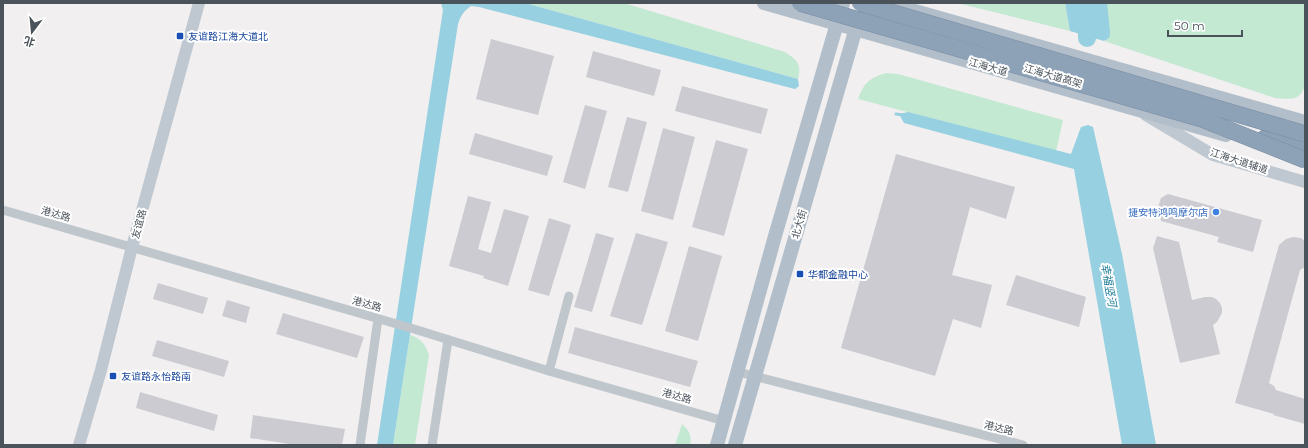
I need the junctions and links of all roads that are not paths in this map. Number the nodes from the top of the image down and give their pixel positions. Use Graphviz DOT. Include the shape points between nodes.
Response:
graph roads {
  1 [pos="199,3"];
  2 [pos="764,3"];
  3 [pos="800,3"];
  4 [pos="844,3"];
  5 [pos="860,3"];
  6 [pos="863,3"];
  7 [pos="888,3"];
  8 [pos="836,24"];
  9 [pos="855,30"];
  10 [pos="1134,109"];
  11 [pos="1202,120"];
  12 [pos="1305,122"];
  13 [pos="1305,134"];
  14 [pos="1305,149"];
  15 [pos="1305,159"];
  16 [pos="1305,182"];
  17 [pos="3,210"];
  18 [pos="132,247"];
  19 [pos="569,296"];
  20 [pos="378,319"];
  21 [pos="448,340"];
  22 [pos="548,370"];
  23 [pos="738,372"];
  24 [pos="754,376"];
  25 [pos="724,421"];
  26 [pos="79,445"];
  27 [pos="360,445"];
  28 [pos="432,445"];
  29 [pos="717,445"];
  30 [pos="735,445"];
  31 [pos="1023,445"];
  1 -- 18 [label="street, 友谊路"];
  2 -- 8 [label="main road, 江海大道"];
  3 -- 11 [label="highway, 江海大道高架, bridge"];
  4 -- 8 [label="main road, 北大街"];
  5 -- 13 [label="highway, 江海大道高架, bridge"];
  6 -- 9 [label="main road, 北大街"];
  7 -- 12 [label="main road"];
  8 -- 9 [label="main road, 江海大道"];
  8 -- 23 [label="main road, 北大街"];
  9 -- 10 [label="main road, 江海大道"];
  9 -- 24 [label="main road, 北大街"];
  10 -- 15 [label="main road, 江海大道"];
  10 -- 16 [label="street, 江海大道辅道" via="1213,155"];
  11 -- 14 [label="highway, 江海大道高架, bridge"];
  11 -- 15 [label="highway, bridge"];
  17 -- 18 [label="street, 港达路"];
  18 -- 20 [label="street, 港达路"];
  18 -- 26 [label="street, 友谊路"];
  19 -- 22 [label="street"];
  20 -- 21 [label="street, 港达路"];
  20 -- 27 [label="street"];
  21 -- 22 [label="street, 港达路"];
  21 -- 28 [label="street"];
  22 -- 25 [label="street, 港达路"];
  23 -- 24 [label="street, 港达路"];
  23 -- 25 [label="main road, 北大街"];
  24 -- 30 [label="main road, 北大街"];
  24 -- 31 [label="street, 港达路"];
  25 -- 29 [label="main road, 北大街"];
}
